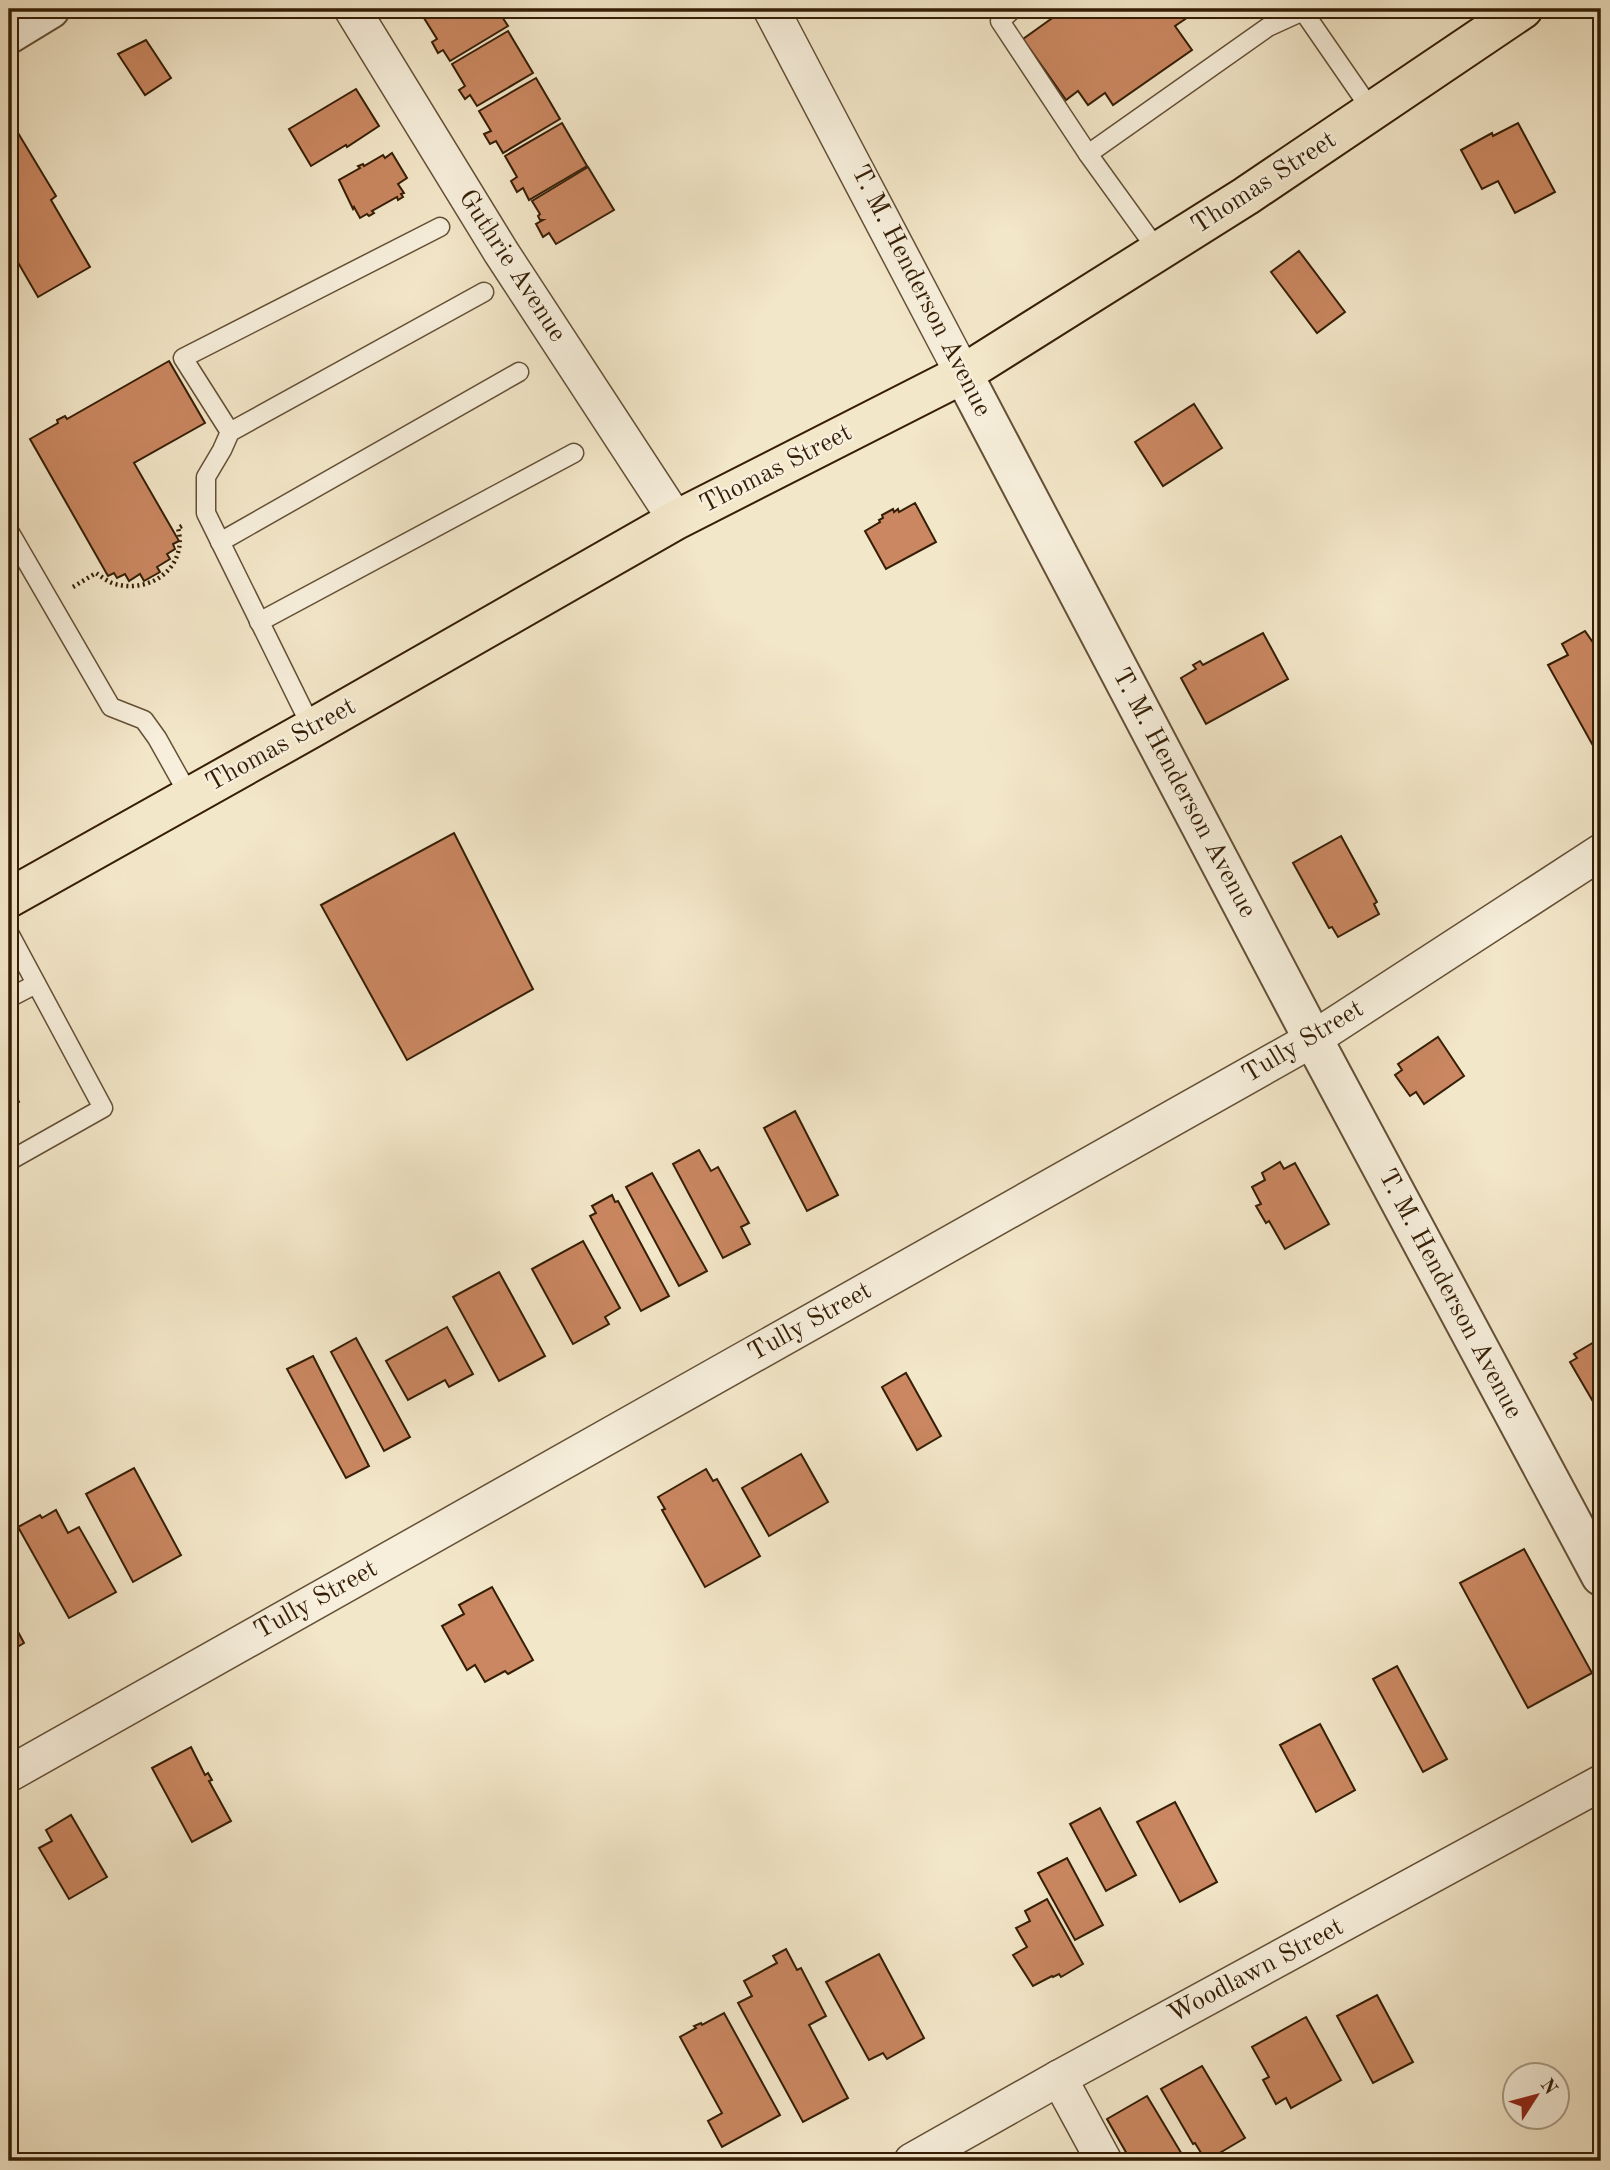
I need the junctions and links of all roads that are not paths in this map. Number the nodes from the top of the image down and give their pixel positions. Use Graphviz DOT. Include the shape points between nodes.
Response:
graph roads {
  1 [pos="50,9"];
  2 [pos="352,9"];
  3 [pos="771,9"];
  4 [pos="1013,9"];
  5 [pos="1523,9"];
  6 [pos="1303,10"];
  7 [pos="9,34"];
  8 [pos="1372,111"];
  9 [pos="1088,154"];
  10 [pos="440,227"];
  11 [pos="1158,251"];
  12 [pos="484,292"];
  13 [pos="519,372"];
  14 [pos="963,374"];
  15 [pos="230,432"];
  16 [pos="574,453"];
  17 [pos="676,520"];
  18 [pos="9,531"];
  19 [pos="220,542"];
  20 [pos="259,622"];
  21 [pos="312,729"];
  22 [pos="190,797"];
  23 [pos="1601,852"];
  24 [pos="9,898"];
  25 [pos="9,933"];
  26 [pos="36,984"];
  27 [pos="9,998"];
  28 [pos="1313,1039"];
  29 [pos="9,1161"];
  30 [pos="1601,1576"];
  31 [pos="9,1774"];
  32 [pos="1601,1783"];
  33 [pos="1059,2078"];
  34 [pos="912,2161"];
  35 [pos="1104,2161"];
  1 -- 7 [label="street"];
  2 -- 17 [label="street, Guthrie Avenue" via="501,252"];
  3 -- 14 [label="street, T. M. Henderson Avenue"];
  4 -- 9 [label="lane" via="1000,21"];
  5 -- 8 [label="main road, Thomas Street"];
  6 -- 8 [label="lane"];
  6 -- 9 [label="lane" via="1268,27"];
  8 -- 11 [label="main road, Thomas Street"];
  9 -- 11 [label="lane"];
  10 -- 15 [label="lane" via="183,358"];
  11 -- 14 [label="main road, Thomas Street"];
  12 -- 15 [label="lane"];
  13 -- 19 [label="lane"];
  14 -- 17 [label="main road, Thomas Street"];
  14 -- 28 [label="street, T. M. Henderson Avenue"];
  15 -- 19 [label="lane" via="206,477 206,513"];
  16 -- 20 [label="lane"];
  17 -- 21 [label="main road, Thomas Street"];
  18 -- 22 [label="lane" via="111,707 144,720"];
  19 -- 20 [label="lane"];
  20 -- 21 [label="lane"];
  21 -- 22 [label="main road, Thomas Street"];
  22 -- 24 [label="main road, Thomas Street"];
  23 -- 28 [label="street, Tully Street"];
  25 -- 26 [label="lane"];
  26 -- 27 [label="lane"];
  26 -- 29 [label="lane" via="103,1108"];
  28 -- 30 [label="street, T. M. Henderson Avenue"];
  28 -- 31 [label="street, Tully Street"];
  32 -- 33 [label="street, Woodlawn Street"];
  33 -- 34 [label="street, Woodlawn Street"];
  33 -- 35 [label="street"];
}
